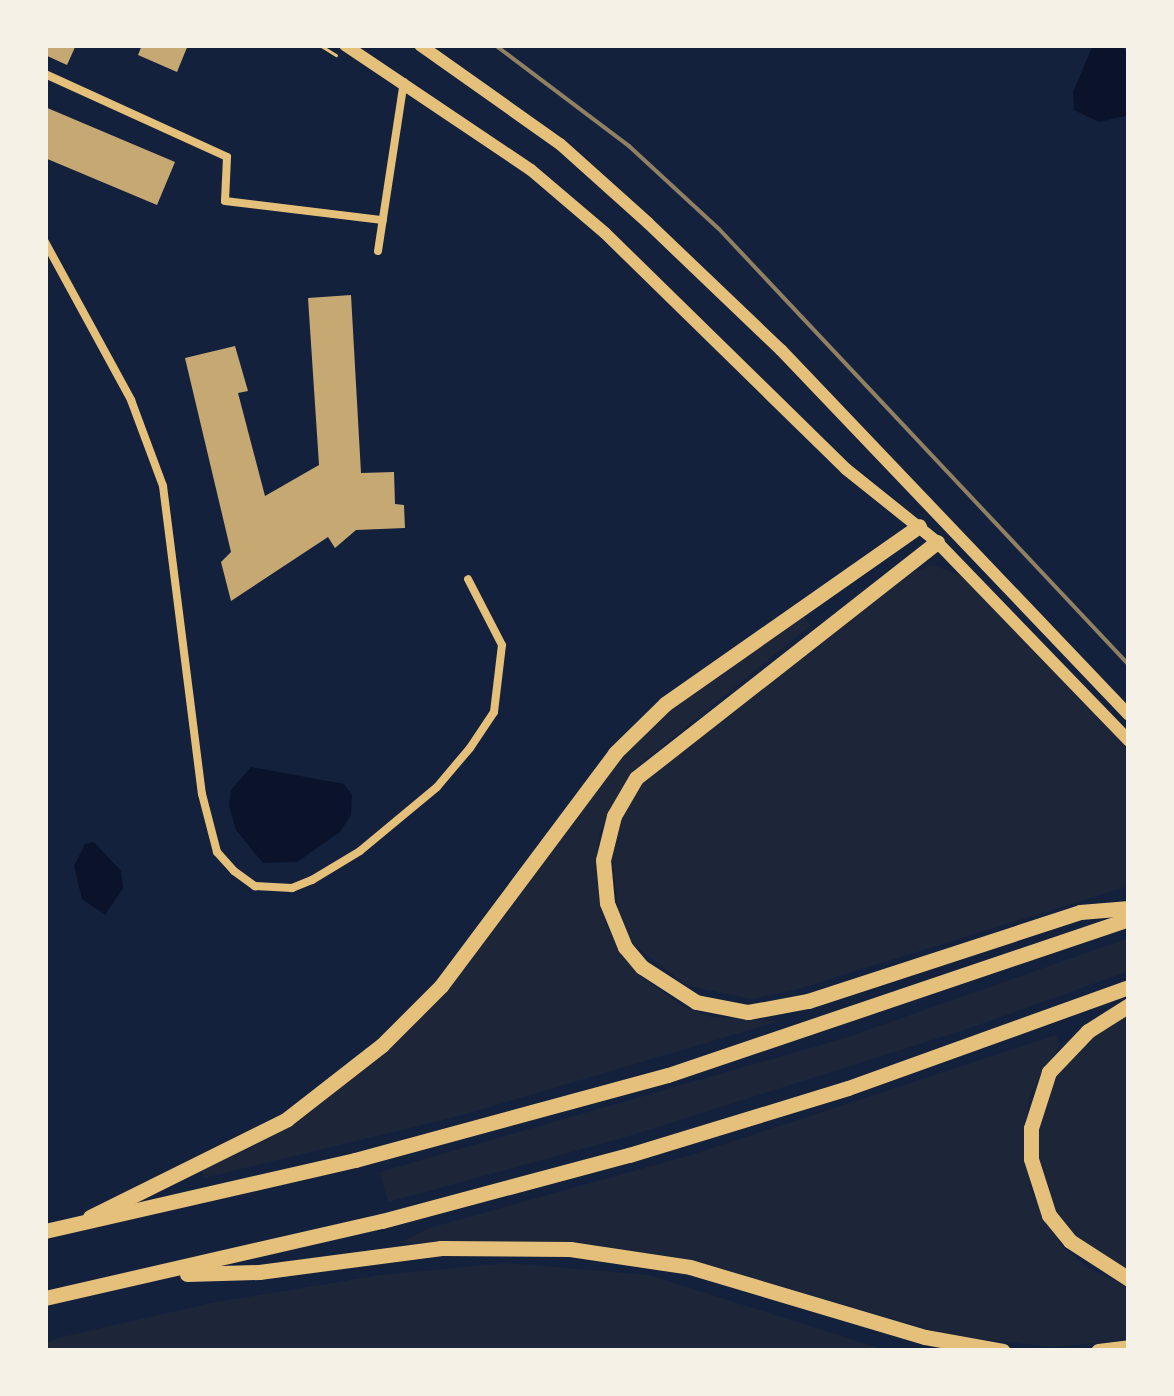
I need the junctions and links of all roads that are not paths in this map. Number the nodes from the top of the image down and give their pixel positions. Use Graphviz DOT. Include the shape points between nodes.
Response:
graph roads {
  1 [pos="345,45"];
  2 [pos="420,45"];
  3 [pos="45,74"];
  4 [pos="404,82"];
  5 [pos="382,220"];
  6 [pos="45,242"];
  7 [pos="378,251"];
  8 [pos="938,512"];
  9 [pos="919,526"];
  10 [pos="953,528"];
  11 [pos="937,542"];
  12 [pos="468,579"];
  13 [pos="1129,715"];
  14 [pos="1129,741"];
  15 [pos="1129,908"];
  16 [pos="1129,919"];
  17 [pos="1129,988"];
  18 [pos="1129,1005"];
  19 [pos="78,1224"];
  20 [pos="45,1231"];
  21 [pos="149,1275"];
  22 [pos="1129,1279"];
  23 [pos="45,1298"];
  24 [pos="1129,1347"];
  25 [pos="1003,1351"];
  26 [pos="1098,1351"];
  1 -- 4 [label="main road"];
  2 -- 8 [label="main road" via="560,144 648,223"];
  3 -- 5 [label="street" via="227,157 225,200"];
  4 -- 5 [label="street"];
  4 -- 9 [label="main road" via="575,208 846,469"];
  5 -- 7 [label="street"];
  6 -- 12 [label="street" via="131,400 163,486 202,794 217,852 234,871 255,886 292,888 312,880 360,851 437,787 470,748 494,712 502,645"];
  8 -- 9 [label="main road"];
  8 -- 10 [label="main road"];
  9 -- 11 [label="main road"];
  9 -- 19 [label="highway" via="665,704 566,815 441,986 382,1045 287,1118"];
  10 -- 11 [label="main road"];
  10 -- 13 [label="main road"];
  11 -- 14 [label="main road"];
  11 -- 15 [label="highway" via="636,778 614,816 603,860 606,903 625,946 682,995 748,1012 808,1000 1080,912"];
  16 -- 19 [label="highway" via="668,1075 355,1160"];
  17 -- 21 [label="highway" via="848,1088 629,1155"];
  18 -- 22 [label="highway" via="1088,1031 1049,1072 1032,1128 1031,1160 1049,1215 1070,1242"];
  19 -- 20 [label="highway"];
  21 -- 23 [label="highway"];
  21 -- 25 [label="highway" via="259,1272 441,1248 570,1249 743,1280 925,1337"];
  24 -- 26 [label="highway"];
}
